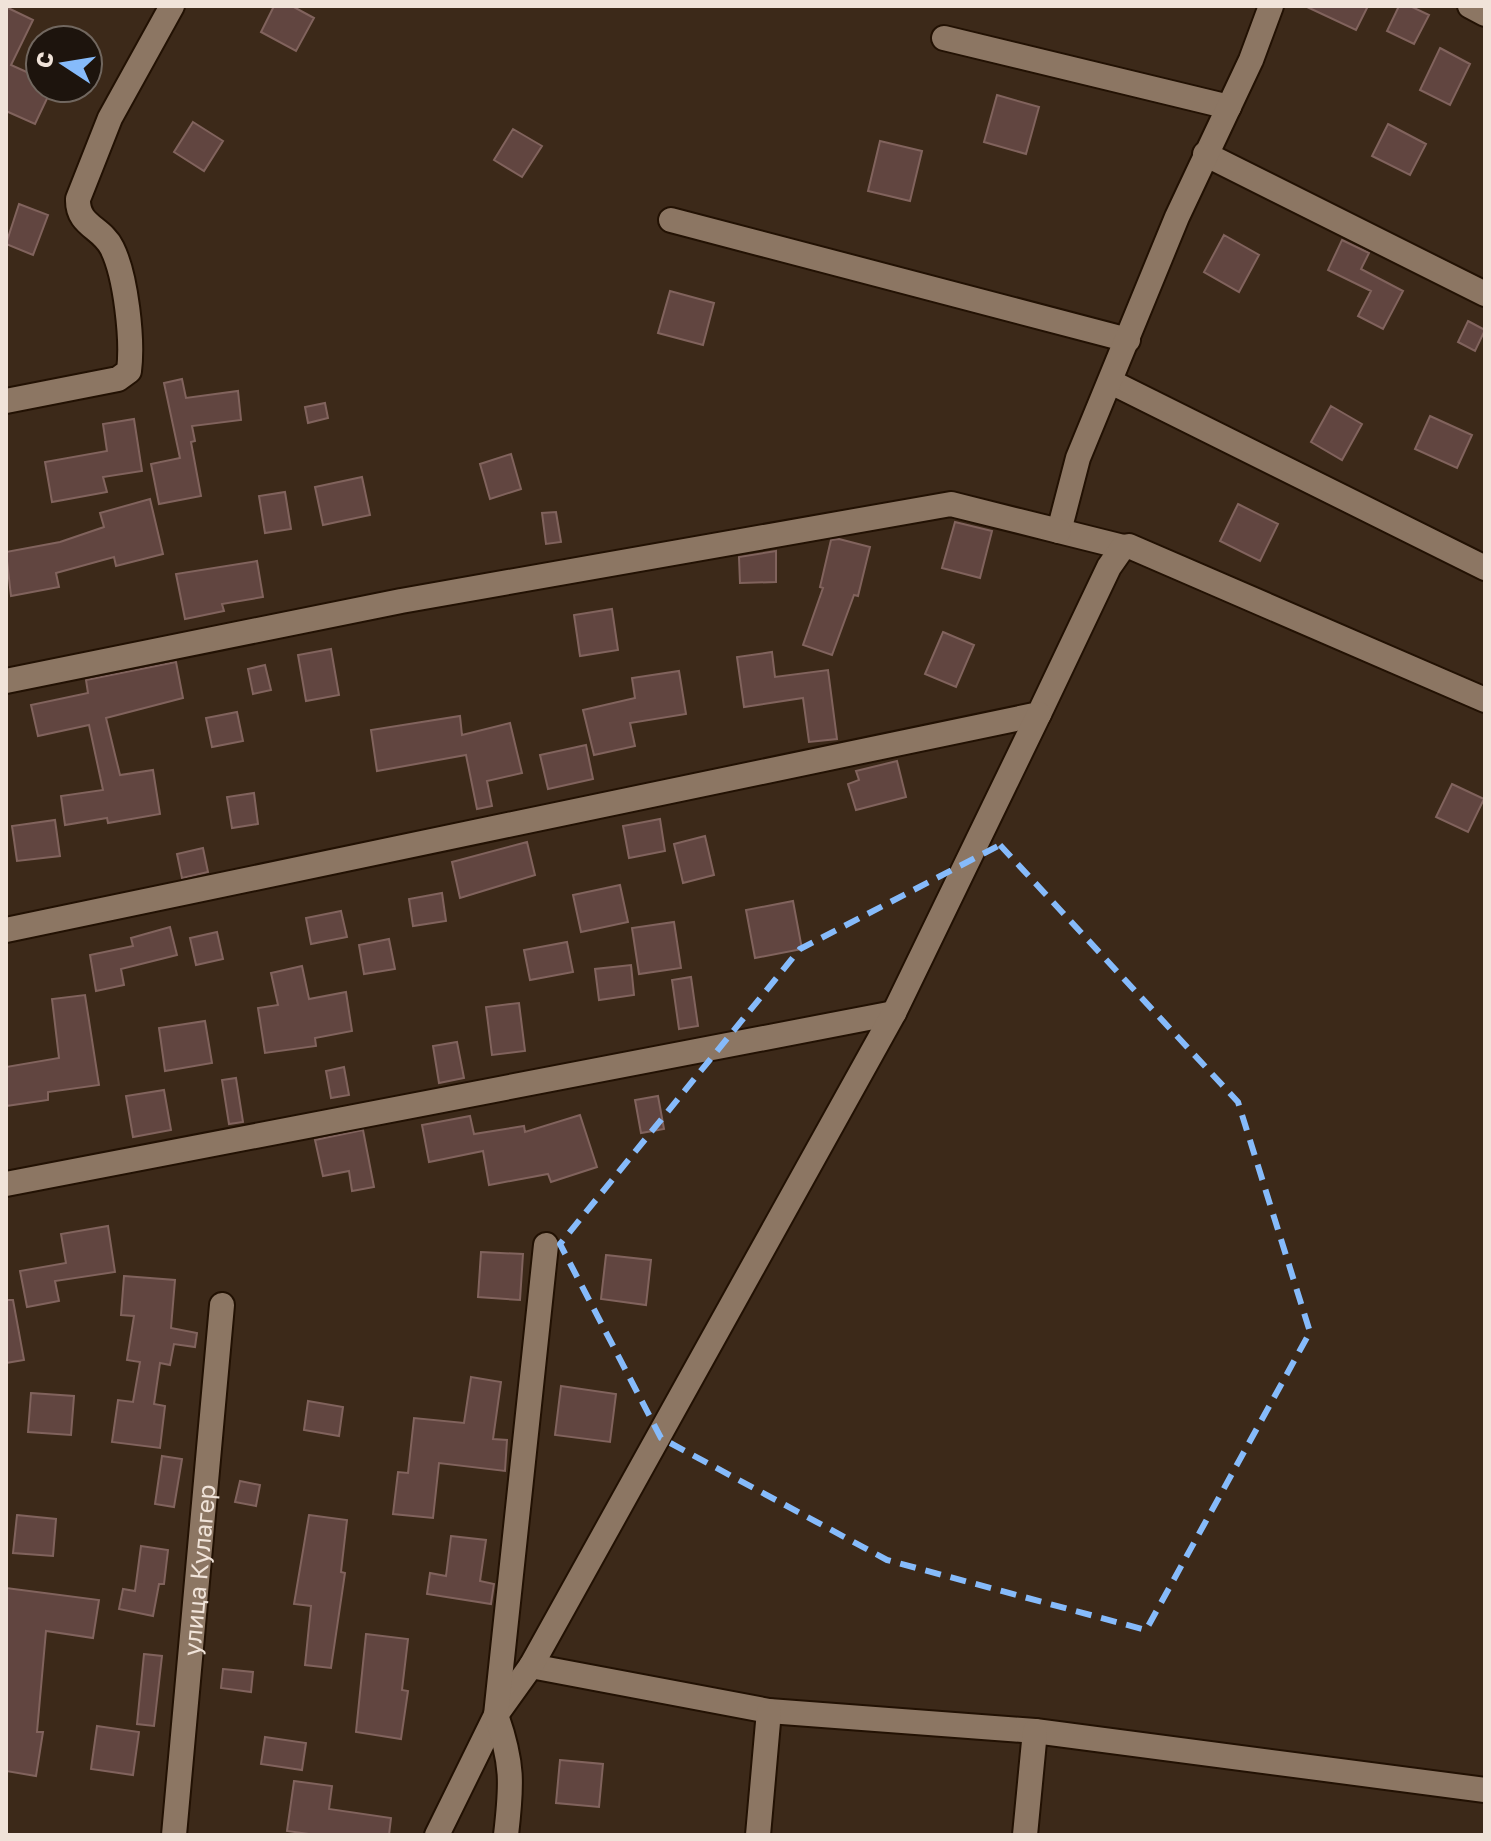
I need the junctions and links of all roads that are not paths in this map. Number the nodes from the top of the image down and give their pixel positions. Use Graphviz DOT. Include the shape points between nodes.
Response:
graph roads {
  1 [pos="172,6"];
  2 [pos="1271,6"];
  3 [pos="1470,6"];
  4 [pos="1485,14"];
  5 [pos="944,38"];
  6 [pos="1229,107"];
  7 [pos="1205,154"];
  8 [pos="671,220"];
  9 [pos="1485,294"];
  10 [pos="1128,340"];
  11 [pos="1111,382"];
  12 [pos="6,401"];
  13 [pos="1059,531"];
  14 [pos="1123,547"];
  15 [pos="1485,568"];
  16 [pos="6,681"];
  17 [pos="1485,700"];
  18 [pos="1039,714"];
  19 [pos="6,930"];
  20 [pos="894,1013"];
  21 [pos="6,1184"];
  22 [pos="546,1245"];
  23 [pos="222,1305"];
  24 [pos="531,1666"];
  25 [pos="769,1711"];
  26 [pos="496,1715"];
  27 [pos="1035,1731"];
  28 [pos="1485,1790"];
  29 [pos="174,1835"];
  30 [pos="437,1835"];
  31 [pos="506,1835"];
  32 [pos="758,1835"];
  33 [pos="1025,1835"];
  1 -- 12 [label="street" via="110,118 78,199 84,222 110,243 117,257 129,371 118,379"];
  2 -- 6 [label="street"];
  3 -- 4 [label="street"];
  5 -- 6 [label="street"];
  6 -- 7 [label="street"];
  7 -- 9 [label="street"];
  7 -- 10 [label="street"];
  8 -- 10 [label="street"];
  10 -- 11 [label="street"];
  11 -- 13 [label="street" via="1078,458"];
  11 -- 15 [label="street"];
  13 -- 14 [label="street"];
  13 -- 16 [label="street" via="951,504 401,601"];
  14 -- 17 [label="street"];
  14 -- 18 [label="street"];
  18 -- 19 [label="street"];
  18 -- 20 [label="street"];
  20 -- 21 [label="street"];
  20 -- 24 [label="street"];
  22 -- 26 [label="street"];
  23 -- 29 [label="street, улица Кулагер"];
  24 -- 25 [label="street"];
  24 -- 26 [label="street"];
  25 -- 27 [label="street"];
  25 -- 32 [label="street"];
  26 -- 30 [label="street"];
  26 -- 31 [label="street" via="510,1754"];
  27 -- 28 [label="street"];
  27 -- 33 [label="street"];
}
